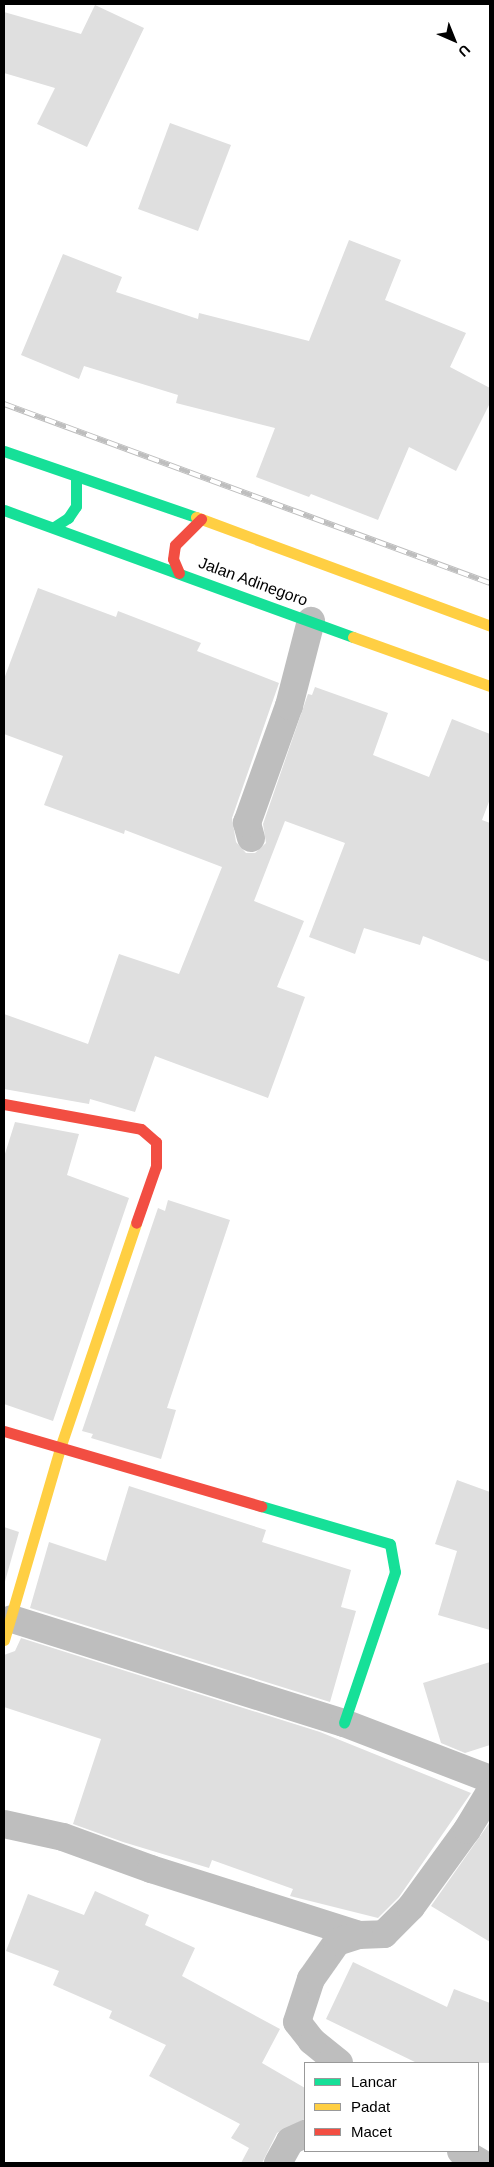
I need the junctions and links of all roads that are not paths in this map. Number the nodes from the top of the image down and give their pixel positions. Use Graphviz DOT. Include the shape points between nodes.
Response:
graph roads {
  1 [pos="4,451"];
  2 [pos="76,476"];
  3 [pos="4,510"];
  4 [pos="201,519"];
  5 [pos="54,527"];
  6 [pos="179,573"];
  7 [pos="311,621"];
  8 [pos="490,626"];
  9 [pos="490,686"];
  10 [pos="251,838"];
  11 [pos="4,1106"];
  12 [pos="4,1431"];
  13 [pos="60,1448"];
  14 [pos="8,1630"];
  15 [pos="344,1723"];
  16 [pos="490,1779"];
  17 [pos="490,1792"];
  18 [pos="4,1824"];
  19 [pos="359,1935"];
  20 [pos="338,2062"];
  21 [pos="304,2134"];
  22 [pos="463,2152"];
  23 [pos="278,2163"];
  24 [pos="481,2163"];
  1 -- 2 [label="main road"];
  2 -- 4 [label="main road"];
  2 -- 5 [label="main road" via="76,506 68,518"];
  3 -- 5 [label="main road, Jalan Adinegoro"];
  4 -- 6 [label="main road" via="175,544 173,559"];
  4 -- 8 [label="main road"];
  5 -- 6 [label="main road, Jalan Adinegoro"];
  6 -- 7 [label="main road, Jalan Adinegoro"];
  7 -- 9 [label="main road, Jalan Adinegoro"];
  7 -- 10 [label="street" via="289,706 247,823"];
  11 -- 13 [label="main road" via="141,1129 156,1142 156,1166"];
  12 -- 13 [label="main road"];
  13 -- 14 [label="main road"];
  13 -- 15 [label="main road" via="390,1544 395,1572"];
  14 -- 15 [label="street"];
  15 -- 16 [label="street"];
  17 -- 19 [label="street" via="467,1830 411,1906 384,1934"];
  18 -- 19 [label="street" via="63,1837 151,1869"];
  19 -- 20 [label="street" via="337,1942 311,1979 297,2022 312,2042"];
  21 -- 23 [label="street" via="290,2141"];
  22 -- 24 [label="street"];
}
